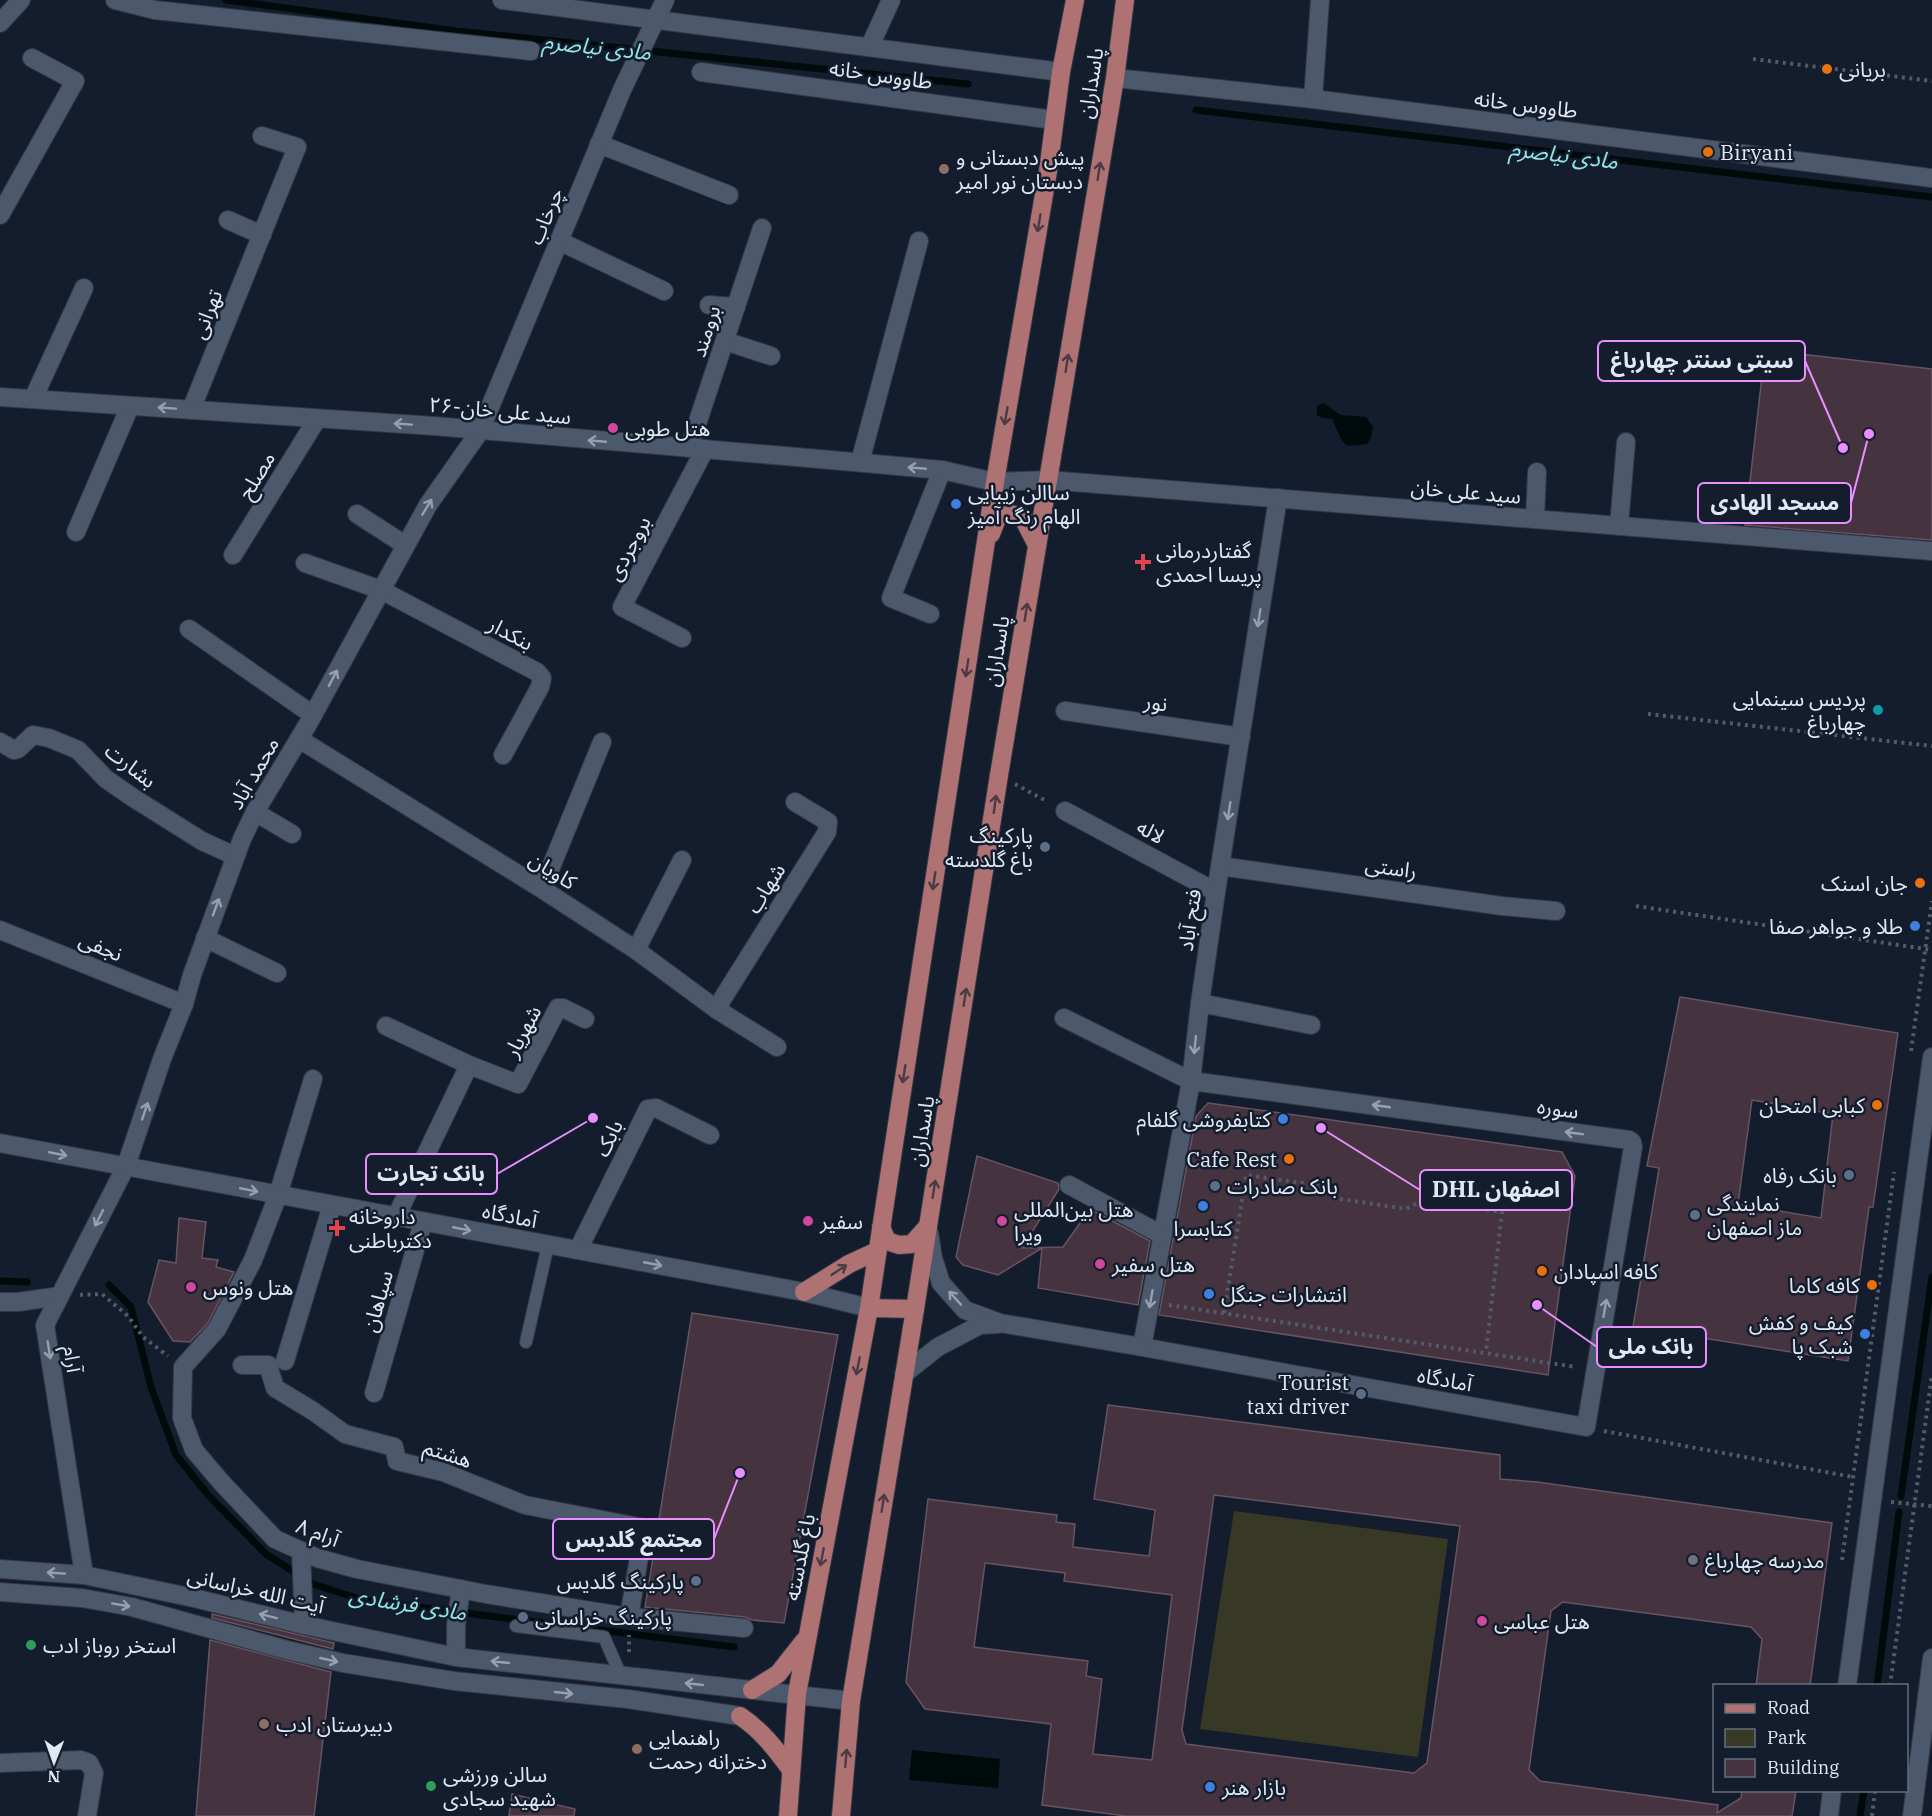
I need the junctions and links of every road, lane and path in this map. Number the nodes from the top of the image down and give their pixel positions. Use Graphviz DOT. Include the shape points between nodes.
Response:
graph roads {
  1 [pos="21,0"];
  2 [pos="115,0"];
  3 [pos="502,0"];
  4 [pos="665,0"];
  5 [pos="891,0"];
  6 [pos="1075,0"];
  7 [pos="1125,0"];
  8 [pos="1320,0"];
  9 [pos="655,20"];
  10 [pos="0,23"];
  11 [pos="870,46"];
  12 [pos="531,51"];
  13 [pos="32,58"];
  14 [pos="1753,59"];
  15 [pos="701,72"];
  16 [pos="1060,72"];
  17 [pos="1114,78"];
  18 [pos="1932,81"];
  19 [pos="1313,99"];
  20 [pos="1054,120"];
  21 [pos="262,136"];
  22 [pos="599,144"];
  23 [pos="1932,178"];
  24 [pos="729,195"];
  25 [pos="0,215"];
  26 [pos="228,219"];
  27 [pos="762,228"];
  28 [pos="262,236"];
  29 [pos="559,241"];
  30 [pos="919,241"];
  31 [pos="84,288"];
  32 [pos="664,291"];
  33 [pos="709,305"];
  34 [pos="736,307"];
  35 [pos="725,341"];
  36 [pos="771,356"];
  37 [pos="0,397"];
  38 [pos="33,399"];
  39 [pos="130,406"];
  40 [pos="191,410"];
  41 [pos="316,419"];
  42 [pos="480,431"];
  43 [pos="1626,442"];
  44 [pos="697,449"];
  45 [pos="860,462"];
  46 [pos="942,470"];
  47 [pos="1537,472"];
  48 [pos="1048,480"];
  49 [pos="995,482"];
  50 [pos="1278,498"];
  51 [pos="357,513"];
  52 [pos="1535,519"];
  53 [pos="1618,526"];
  54 [pos="76,532"];
  55 [pos="405,545"];
  56 [pos="1036,545"];
  57 [pos="985,548"];
  58 [pos="1932,551"];
  59 [pos="233,555"];
  60 [pos="305,563"];
  61 [pos="381,590"];
  62 [pos="930,614"];
  63 [pos="189,629"];
  64 [pos="682,638"];
  65 [pos="1065,711"];
  66 [pos="1648,714"];
  67 [pos="313,715"];
  68 [pos="1241,737"];
  69 [pos="299,739"];
  70 [pos="0,742"];
  71 [pos="602,742"];
  72 [pos="1932,746"];
  73 [pos="503,755"];
  74 [pos="999,775"];
  75 [pos="795,802"];
  76 [pos="1065,811"];
  77 [pos="255,812"];
  78 [pos="292,834"];
  79 [pos="235,856"];
  80 [pos="682,860"];
  81 [pos="1220,866"];
  82 [pos="543,889"];
  83 [pos="1216,892"];
  84 [pos="1636,906"];
  85 [pos="1556,911"];
  86 [pos="0,930"];
  87 [pos="205,938"];
  88 [pos="636,950"];
  89 [pos="1932,950"];
  90 [pos="277,973"];
  91 [pos="1200,1003"];
  92 [pos="184,1004"];
  93 [pos="716,1009"];
  94 [pos="1064,1018"];
  95 [pos="585,1019"];
  96 [pos="1311,1024"];
  97 [pos="386,1026"];
  98 [pos="777,1047"];
  99 [pos="1932,1057"];
  100 [pos="469,1065"];
  101 [pos="313,1079"];
  102 [pos="1191,1081"];
  103 [pos="710,1135"];
  104 [pos="0,1143"];
  105 [pos="126,1166"];
  106 [pos="1069,1185"];
  107 [pos="278,1195"];
  108 [pos="332,1205"];
  109 [pos="396,1217"];
  110 [pos="423,1222"];
  111 [pos="928,1226"];
  112 [pos="881,1227"];
  113 [pos="1162,1235"];
  114 [pos="548,1245"];
  115 [pos="578,1250"];
  116 [pos="877,1251"];
  117 [pos="804,1293"];
  118 [pos="60,1296"];
  119 [pos="0,1302"];
  120 [pos="1150,1304"];
  121 [pos="869,1308"];
  122 [pos="915,1309"];
  123 [pos="1224,1313"];
  124 [pos="1006,1324"];
  125 [pos="526,1342"];
  126 [pos="1142,1347"];
  127 [pos="1486,1352"];
  128 [pos="285,1361"];
  129 [pos="242,1365"];
  130 [pos="183,1367"];
  131 [pos="1595,1370"];
  132 [pos="904,1374"];
  133 [pos="1932,1374"];
  134 [pos="374,1394"];
  135 [pos="1586,1427"];
  136 [pos="1875,1481"];
  137 [pos="1872,1501"];
  138 [pos="1915,1504"];
  139 [pos="1932,1506"];
  140 [pos="301,1551"];
  141 [pos="0,1569"];
  142 [pos="84,1575"];
  143 [pos="461,1589"];
  144 [pos="0,1592"];
  145 [pos="629,1617"];
  146 [pos="303,1625"];
  147 [pos="516,1626"];
  148 [pos="744,1628"];
  149 [pos="807,1637"];
  150 [pos="456,1657"];
  151 [pos="1932,1658"];
  152 [pos="625,1676"];
  153 [pos="1847,1684"];
  154 [pos="1890,1684"];
  155 [pos="752,1690"];
  156 [pos="797,1694"];
  157 [pos="851,1701"];
  158 [pos="740,1716"];
  159 [pos="0,1763"];
  160 [pos="791,1770"];
  161 [pos="1832,1792"];
  162 [pos="1875,1792"];
  163 [pos="87,1816"];
  164 [pos="788,1816"];
  165 [pos="841,1816"];
  166 [pos="1829,1816"];
  167 [pos="1872,1816"];
  168 [pos="1912,1816"];
  1 -- 10 [label="street"];
  2 -- 12 [label="street" via="155,10"];
  3 -- 9 [label="street"];
  4 -- 9 [label="street, چرخاب"];
  5 -- 11 [label="street"];
  6 -- 16 [label="main road, پاسداران"];
  7 -- 17 [label="main road, پاسداران"];
  8 -- 19 [label="street"];
  9 -- 11 [label="street"];
  9 -- 22 [label="street, چرخاب"];
  11 -- 16 [label="street"];
  13 -- 25 [label="street" via="75,81"];
  14 -- 18 [label="path"];
  15 -- 20 [label="street, طاووس خانه"];
  16 -- 20 [label="main road, پاسداران"];
  17 -- 19 [label="street, طاووس خانه"];
  48 -- 17 [label="main road, پاسداران, one-way"];
  19 -- 23 [label="street, طاووس خانه"];
  20 -- 49 [label="main road, پاسداران, one-way"];
  21 -- 28 [label="street, تهرانی" via="297,147"];
  22 -- 24 [label="street"];
  22 -- 29 [label="street, چرخاب"];
  26 -- 28 [label="street"];
  27 -- 34 [label="street, برومند"];
  28 -- 40 [label="street, تهرانی"];
  29 -- 32 [label="street"];
  29 -- 42 [label="street, چرخاب"];
  30 -- 45 [label="street"];
  31 -- 38 [label="street"];
  33 -- 34 [label="street"];
  34 -- 35 [label="street, برومند"];
  35 -- 36 [label="street"];
  35 -- 44 [label="street, برومند"];
  37 -- 38 [label="street, ۲۶-سید علی خان"];
  38 -- 39 [label="street, ۲۶-سید علی خان"];
  40 -- 39 [label="street, ۲۶-سید علی خان, one-way"];
  39 -- 54 [label="street"];
  40 -- 41 [label="street, ۲۶-سید علی خان"];
  42 -- 41 [label="street, ۲۶-سید علی خان, one-way"];
  41 -- 59 [label="street, مصلح"];
  44 -- 42 [label="street, ۲۶-سید علی خان, one-way"];
  55 -- 42 [label="street, محمد آباد, one-way"];
  43 -- 53 [label="street"];
  44 -- 45 [label="street, ۲۶-سید علی خان"];
  44 -- 64 [label="street, بروجردی" via="622,607"];
  46 -- 45 [label="street, ۲۶-سید علی خان, one-way"];
  46 -- 49 [label="street, ۲۶-سید علی خان"];
  46 -- 62 [label="street" via="883,596"];
  47 -- 52 [label="street"];
  48 -- 49 [label="street, سید علی خان"];
  48 -- 50 [label="street, سید علی خان"];
  48 -- 56 [label="main road, پاسداران"];
  49 -- 57 [label="main road, پاسداران"];
  50 -- 52 [label="street, سید علی خان"];
  50 -- 68 [label="street, فتح آباد, one-way"];
  51 -- 55 [label="street"];
  52 -- 53 [label="street, سید علی خان"];
  53 -- 58 [label="street, سید علی خان"];
  55 -- 61 [label="street, محمد آباد"];
  56 -- 57 [label="main road" via="1023,518 1011,514 998,516"];
  74 -- 56 [label="main road, پاسداران, one-way"];
  57 -- 112 [label="main road, پاسداران, one-way"];
  60 -- 61 [label="street"];
  67 -- 61 [label="street, محمد آباد, one-way"];
  61 -- 73 [label="street, بنکدار" via="542,678"];
  63 -- 67 [label="street"];
  65 -- 68 [label="street, نور"];
  66 -- 72 [label="path"];
  67 -- 69 [label="street, محمد آباد"];
  68 -- 81 [label="street, فتح آباد, one-way"];
  69 -- 77 [label="street, محمد آباد"];
  69 -- 82 [label="street, کاویان"];
  70 -- 79 [label="street, بشارت" via="14,750 33,735 40,735 78,750 106,779 132,797 202,841"];
  71 -- 82 [label="street"];
  74 -- 76 [label="path"];
  111 -- 74 [label="main road, پاسداران, one-way"];
  75 -- 93 [label="street, شهاب" via="828,822 827,832"];
  76 -- 83 [label="street, لاله"];
  77 -- 78 [label="street"];
  77 -- 79 [label="street, محمد آباد"];
  87 -- 79 [label="street, محمد آباد, one-way"];
  80 -- 88 [label="street"];
  81 -- 83 [label="street, فتح آباد"];
  81 -- 85 [label="street, راستی"];
  82 -- 88 [label="street, کاویان"];
  83 -- 91 [label="street, فتح آباد"];
  84 -- 89 [label="path"];
  86 -- 92 [label="street, نجفی"];
  87 -- 90 [label="street"];
  87 -- 92 [label="street, محمد آباد"];
  88 -- 93 [label="street, کاویان"];
  91 -- 96 [label="street"];
  91 -- 102 [label="street, فتح آباد, one-way"];
  105 -- 92 [label="street, محمد آباد, one-way"];
  93 -- 98 [label="street, کاویان"];
  94 -- 102 [label="street"];
  95 -- 100 [label="street, شهریار" via="558,1008 518,1084"];
  97 -- 100 [label="street, شهریار"];
  99 -- 136 [label="street"];
  100 -- 109 [label="street"];
  101 -- 107 [label="street"];
  102 -- 113 [label="street, فتح آباد"];
  131 -- 102 [label="street, سوره, one-way" via="1633,1147 1629,1140"];
  103 -- 115 [label="street, بابک" via="656,1108 648,1109"];
  104 -- 105 [label="street, آمادگاه, one-way"];
  105 -- 107 [label="street, آمادگاه, one-way"];
  105 -- 118 [label="street, آرام, one-way"];
  106 -- 113 [label="street"];
  107 -- 108 [label="street, آمادگاه"];
  107 -- 130 [label="street" via="253,1260 217,1329"];
  108 -- 109 [label="street, آمادگاه"];
  108 -- 128 [label="street"];
  109 -- 110 [label="street, آمادگاه"];
  110 -- 114 [label="street, آمادگاه, one-way"];
  110 -- 134 [label="street, سپاهان"];
  111 -- 112 [label="main road" via="912,1244 899,1245 887,1241"];
  111 -- 122 [label="main road, پاسداران"];
  124 -- 111 [label="street, آمادگاه, one-way" via="965,1310 941,1283"];
  112 -- 116 [label="main road, پاسداران"];
  113 -- 120 [label="street, فتح آباد, one-way"];
  114 -- 115 [label="street, آمادگاه"];
  114 -- 125 [label="lane"];
  115 -- 117 [label="street, آمادگاه, one-way"];
  117 -- 116 [label="main road, one-way"];
  116 -- 121 [label="main road, پاسداران"];
  117 -- 121 [label="street, آمادگاه"];
  118 -- 119 [label="street"];
  118 -- 130 [label="path" via="102,1294 143,1337"];
  118 -- 142 [label="street, آرام, one-way" via="45,1324"];
  120 -- 123 [label="path"];
  120 -- 126 [label="street, فتح آباد"];
  121 -- 122 [label="main road"];
  121 -- 149 [label="main road, باغ گلدسته, one-way"];
  122 -- 132 [label="main road"];
  123 -- 127 [label="path"];
  123 -- 127 [label="path" via="1246,1175 1323,1186 1334,1198 1406,1209 1424,1200 1502,1212"];
  124 -- 126 [label="street, آمادگاه"];
  124 -- 132 [label="street, آمادگاه" via="980,1325 938,1347"];
  126 -- 135 [label="street, آمادگاه"];
  127 -- 131 [label="path"];
  129 -- 145 [label="street, هشتم" via="268,1365 275,1388 345,1434 394,1447 397,1461 443,1472 525,1505 644,1528"];
  130 -- 140 [label="street, ۸ آرام" via="182,1418 194,1450 275,1539"];
  131 -- 135 [label="street, سوره"];
  157 -- 132 [label="main road, one-way"];
  133 -- 138 [label="path"];
  135 -- 136 [label="path"];
  136 -- 137 [label="street"];
  137 -- 138 [label="path"];
  137 -- 153 [label="street"];
  138 -- 139 [label="path"];
  138 -- 154 [label="path"];
  140 -- 143 [label="street, ۸ آرام" via="357,1569"];
  140 -- 146 [label="street"];
  142 -- 141 [label="street, آیت الله خراسانی, one-way"];
  146 -- 142 [label="street, آیت الله خراسانی, one-way"];
  143 -- 145 [label="street, ۸ آرام"];
  143 -- 150 [label="street"];
  144 -- 158 [label="street, one-way" via="82,1598 132,1607 287,1650 454,1682 628,1699"];
  145 -- 148 [label="street, ۸ آرام"];
  145 -- 152 [label="path"];
  146 -- 150 [label="street, آیت الله خراسانی"];
  147 -- 152 [label="lane" via="604,1637"];
  149 -- 155 [label="main road" via="778,1674"];
  149 -- 156 [label="main road, باغ گلدسته"];
  152 -- 150 [label="street, آیت الله خراسانی, one-way"];
  151 -- 168 [label="street"];
  155 -- 152 [label="street, آیت الله خراسانی, one-way"];
  155 -- 156 [label="street, آیت الله خراسانی"];
  156 -- 157 [label="street, آیت الله خراسانی"];
  156 -- 160 [label="main road, باغ گلدسته"];
  165 -- 157 [label="main road, one-way"];
  158 -- 160 [label="main road" via="775,1747"];
  159 -- 163 [label="street" via="89,1763 94,1773"];
  160 -- 164 [label="main road, باغ گلدسته"];
  161 -- 166 [label="street"];
  162 -- 167 [label="path"];
}
